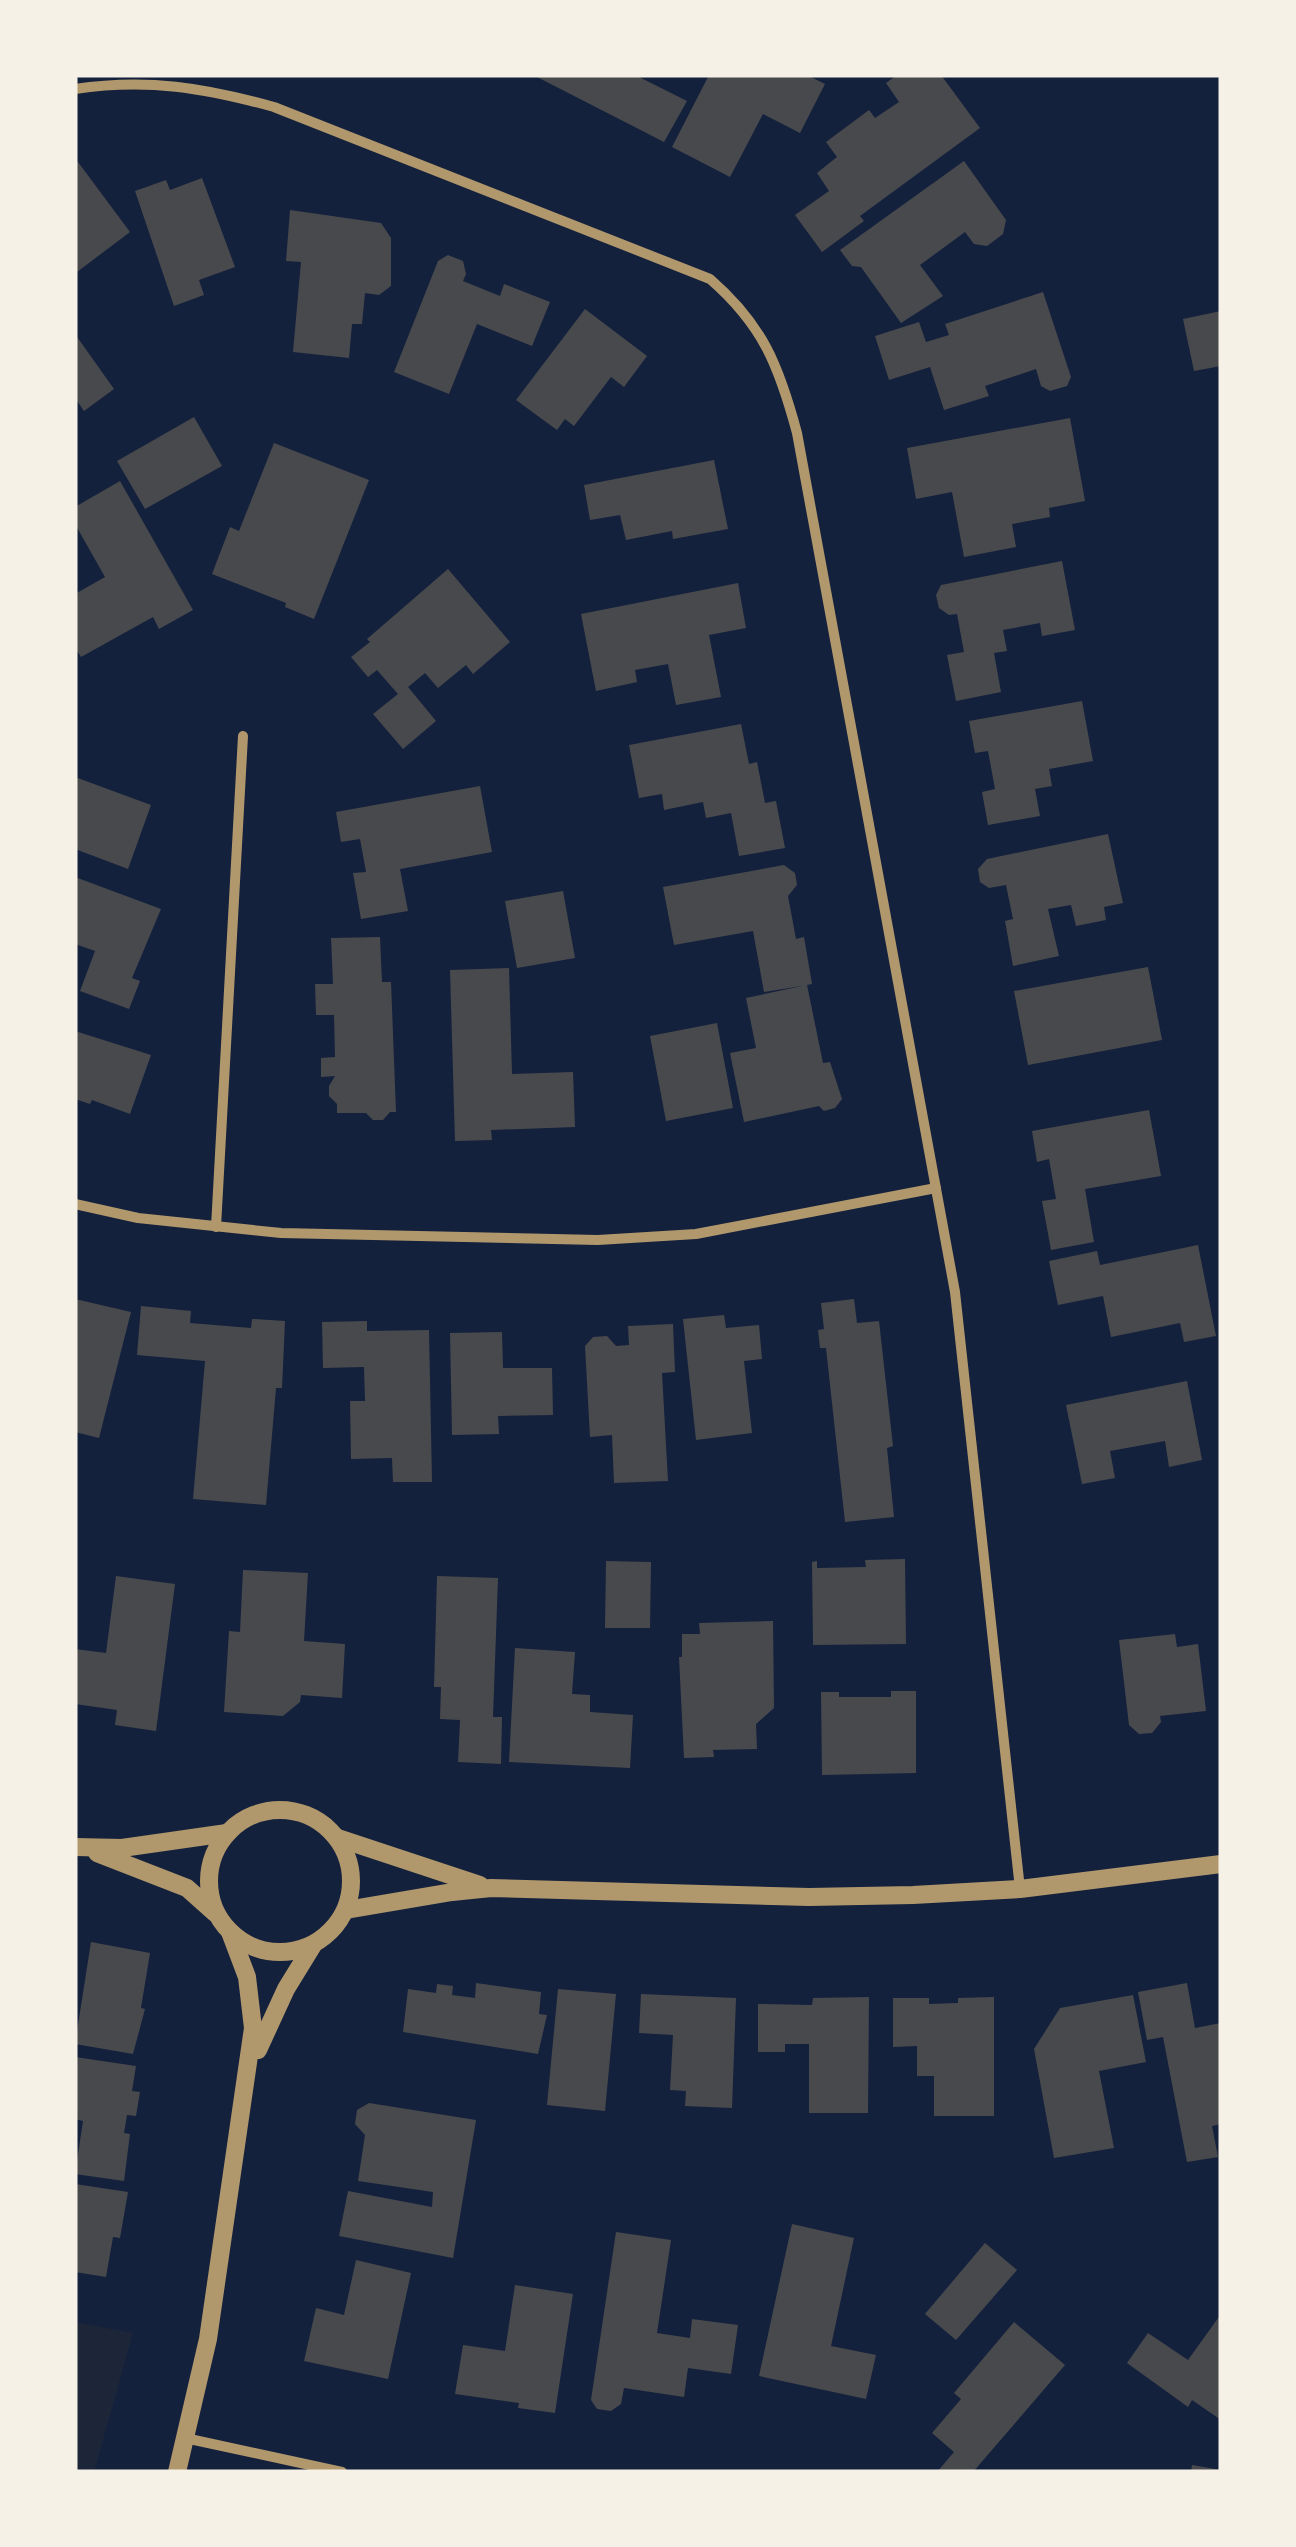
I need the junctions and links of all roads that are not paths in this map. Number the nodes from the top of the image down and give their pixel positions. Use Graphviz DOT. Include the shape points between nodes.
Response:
graph roads {
  1 [pos="75,90"];
  2 [pos="243,736"];
  3 [pos="936,1188"];
  4 [pos="75,1204"];
  5 [pos="216,1227"];
  6 [pos="227,1833"];
  7 [pos="338,1838"];
  8 [pos="79,1847"];
  9 [pos="1221,1864"];
  10 [pos="491,1888"];
  11 [pos="1020,1890"];
  12 [pos="346,1910"];
  13 [pos="216,1914"];
  14 [pos="230,1932"];
  15 [pos="313,1944"];
  16 [pos="246,2088"];
  17 [pos="185,2438"];
  18 [pos="177,2472"];
  19 [pos="342,2472"];
  1 -- 3 [label="street" via="154,83 274,107 666,259 710,279 738,303 762,334 783,380 797,433"];
  2 -- 5 [label="street"];
  3 -- 5 [label="street" via="696,1234 598,1240"];
  3 -- 11 [label="street" via="955,1292"];
  4 -- 5 [label="street"];
  6 -- 7 [label="street" via="243,1820 284,1809 323,1823"];
  6 -- 8 [label="street" via="122,1848"];
  6 -- 13 [label="street" via="209,1872"];
  7 -- 10 [label="street"];
  7 -- 12 [label="street" via="352,1873"];
  8 -- 13 [label="street" via="187,1888"];
  9 -- 11 [label="street"];
  10 -- 11 [label="street" via="809,1897"];
  10 -- 12 [label="street"];
  12 -- 15 [label="street"];
  13 -- 14 [label="street"];
  14 -- 15 [label="street" via="270,1952"];
  14 -- 16 [label="street" via="247,1977 254,2028"];
  15 -- 16 [label="street" via="264,2032"];
  16 -- 17 [label="street" via="208,2339"];
  17 -- 18 [label="street"];
  17 -- 19 [label="street"];
}
